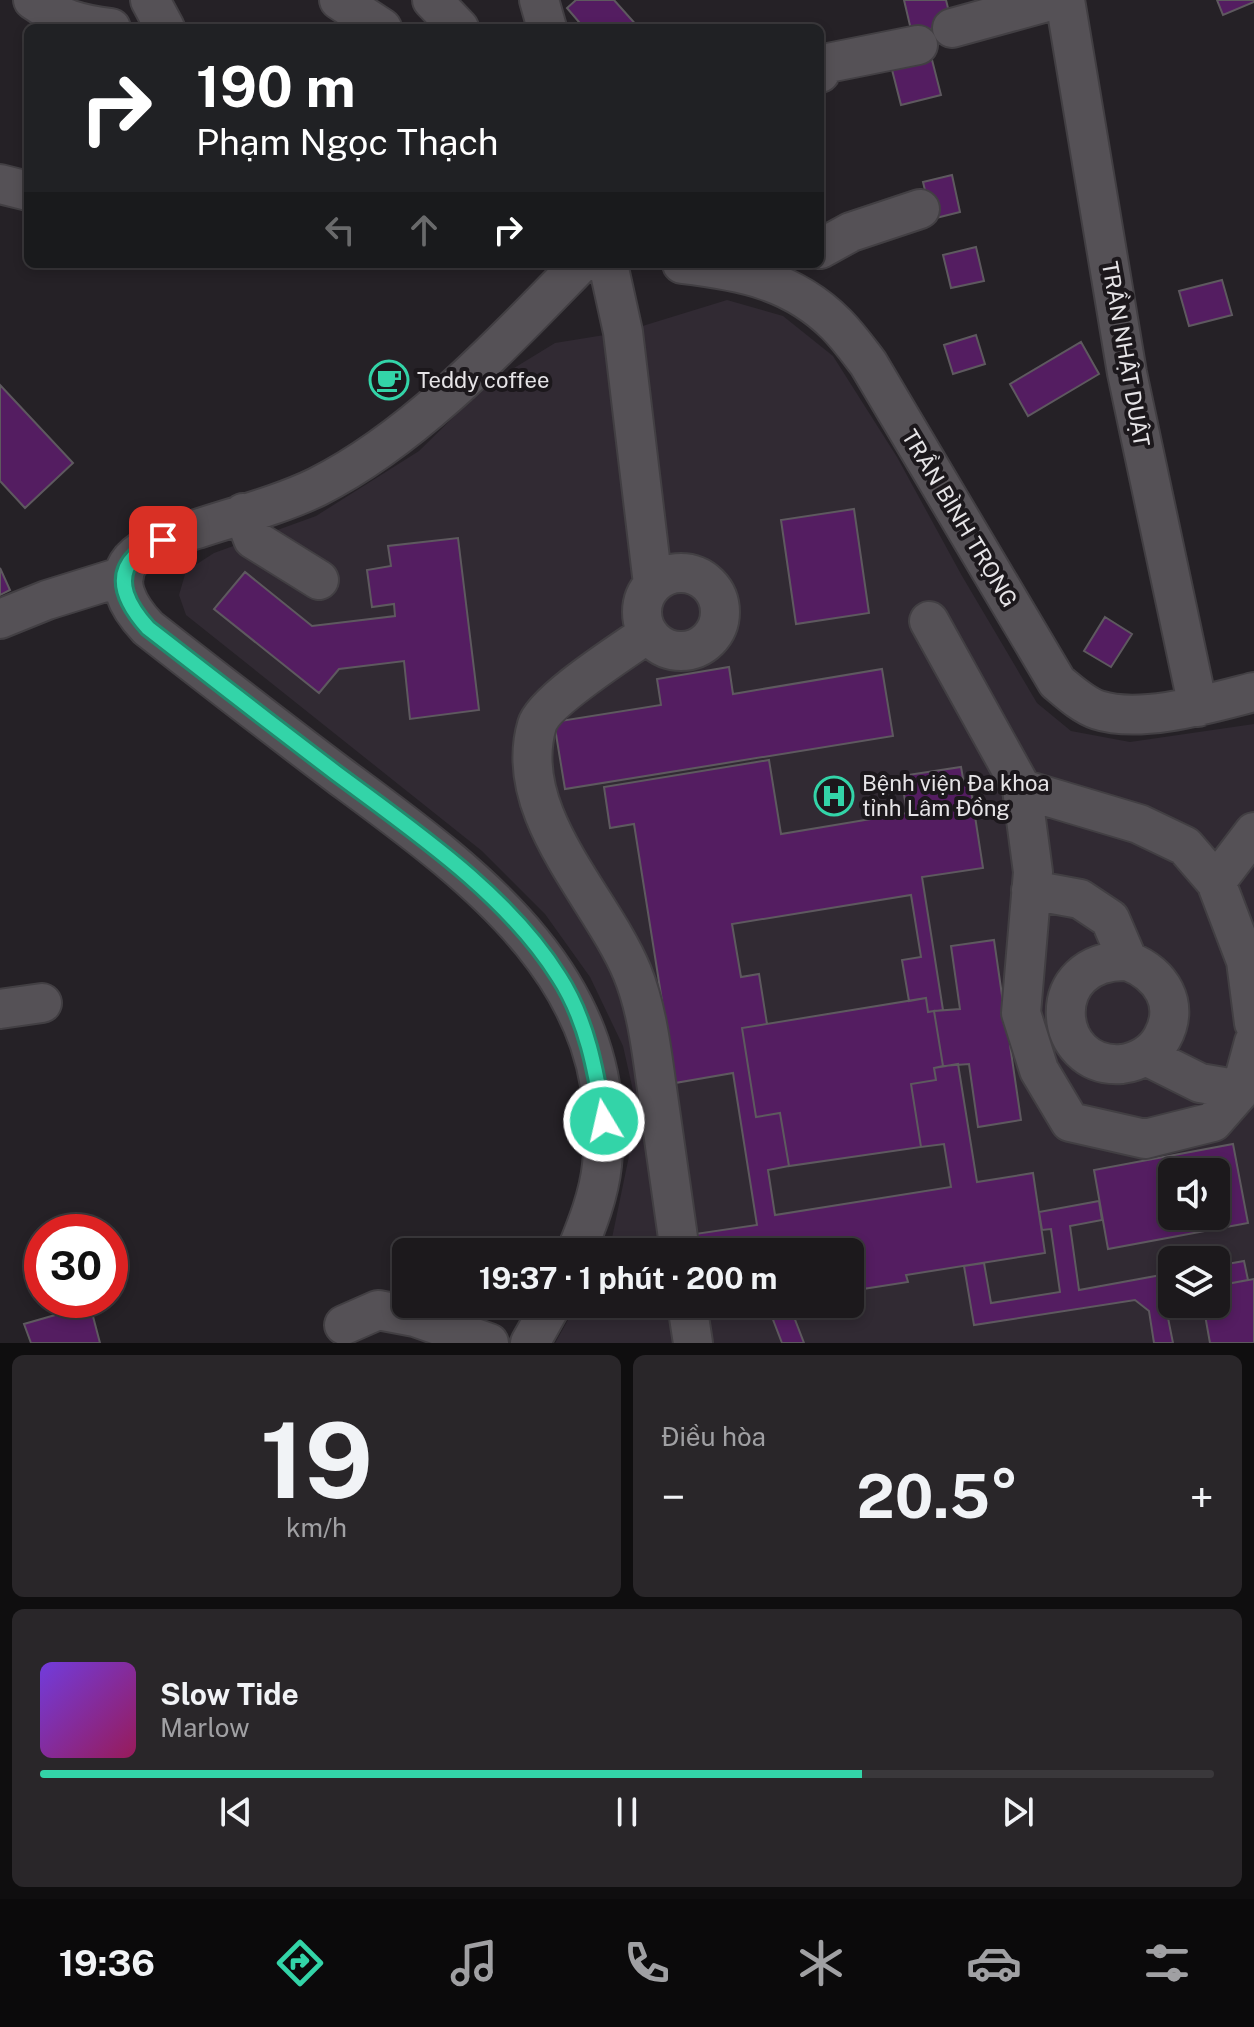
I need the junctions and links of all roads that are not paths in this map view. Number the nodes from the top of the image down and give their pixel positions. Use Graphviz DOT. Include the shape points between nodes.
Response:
graph roads {
  1 [pos="33,0"];
  2 [pos="150,0"];
  3 [pos="339,0"];
  4 [pos="432,0"];
  5 [pos="539,0"];
  6 [pos="1054,0"];
  7 [pos="1065,0"];
  8 [pos="79,24"];
  9 [pos="163,24"];
  10 [pos="376,24"];
  11 [pos="455,24"];
  12 [pos="546,24"];
  13 [pos="952,28"];
  14 [pos="918,45"];
  15 [pos="824,64"];
  16 [pos="0,184"];
  17 [pos="24,190"];
  18 [pos="920,209"];
  19 [pos="824,247"];
  20 [pos="576,268"];
  21 [pos="609,268"];
  22 [pos="740,268"];
  23 [pos="780,271"];
  24 [pos="243,513"];
  25 [pos="124,576"];
  26 [pos="319,580"];
  27 [pos="653,584"];
  28 [pos="0,619"];
  29 [pos="929,621"];
  30 [pos="647,634"];
  31 [pos="1254,692"];
  32 [pos="1198,707"];
  33 [pos="1022,789"];
  34 [pos="1254,832"];
  35 [pos="1216,882"];
  36 [pos="1031,890"];
  37 [pos="1128,961"];
  38 [pos="42,1003"];
  39 [pos="0,1009"];
  40 [pos="1254,1023"];
  41 [pos="1254,1042"];
  42 [pos="1146,1056"];
  43 [pos="1241,1090"];
  44 [pos="582,1238"];
  45 [pos="678,1238"];
  46 [pos="544,1318"];
  47 [pos="689,1318"];
  48 [pos="344,1325"];
  49 [pos="489,1343"];
  50 [pos="530,1343"];
  51 [pos="693,1343"];
  1 -- 8 [label="street"];
  2 -- 9 [label="street"];
  3 -- 10 [label="street"];
  4 -- 11 [label="street"];
  5 -- 12 [label="street"];
  6 -- 13 [label="street"];
  7 -- 32 [label="street, TRẦN NHẬT DUẬT" via="1127,373"];
  14 -- 15 [label="street"];
  16 -- 17 [label="street"];
  18 -- 19 [label="street"];
  20 -- 24 [label="street" via="497,349 386,444 314,488"];
  21 -- 27 [label="street" via="623,332"];
  22 -- 23 [label="street, TRẦN BÌNH TRỌNG"];
  23 -- 32 [label="street, TRẦN BÌNH TRỌNG" via="868,363 1057,682 1096,710 1123,715"];
  24 -- 25 [label="street" via="163,540 134,556"];
  24 -- 26 [label="street" via="253,539"];
  25 -- 28 [label="street"];
  25 -- 44 [label="street" via="125,596 148,628 484,890 560,977 595,1065 604,1121 602,1167"];
  27 -- 30 [label="street" via="641,608"];
  27 -- 30 [label="street" via="676,573 701,578 717,596 719,621 707,642 682,652 668,650"];
  29 -- 33 [label="street"];
  30 -- 45 [label="street" via="552,703 538,721 530,752 537,793 565,860 632,972 649,1032"];
  31 -- 32 [label="street, TRẦN BÌNH TRỌNG"];
  33 -- 35 [label="street" via="1139,824 1185,846"];
  33 -- 36 [label="street"];
  34 -- 35 [label="street"];
  35 -- 40 [label="street" via="1246,961"];
  36 -- 37 [label="street" via="1080,899 1110,919"];
  36 -- 43 [label="street" via="1021,1013 1039,1070 1070,1122 1145,1139 1213,1122"];
  37 -- 42 [label="street" via="1145,967 1167,993 1170,1011 1163,1036"];
  37 -- 42 [label="street" via="1094,965 1080,976 1065,1006 1066,1023 1082,1051 1097,1061 1130,1063"];
  38 -- 39 [label="street"];
  41 -- 43 [label="street"];
  42 -- 43 [label="street" via="1200,1083"];
  46 -- 50 [label="street"];
  47 -- 51 [label="street"];
  48 -- 49 [label="street" via="378,1310"];
}
